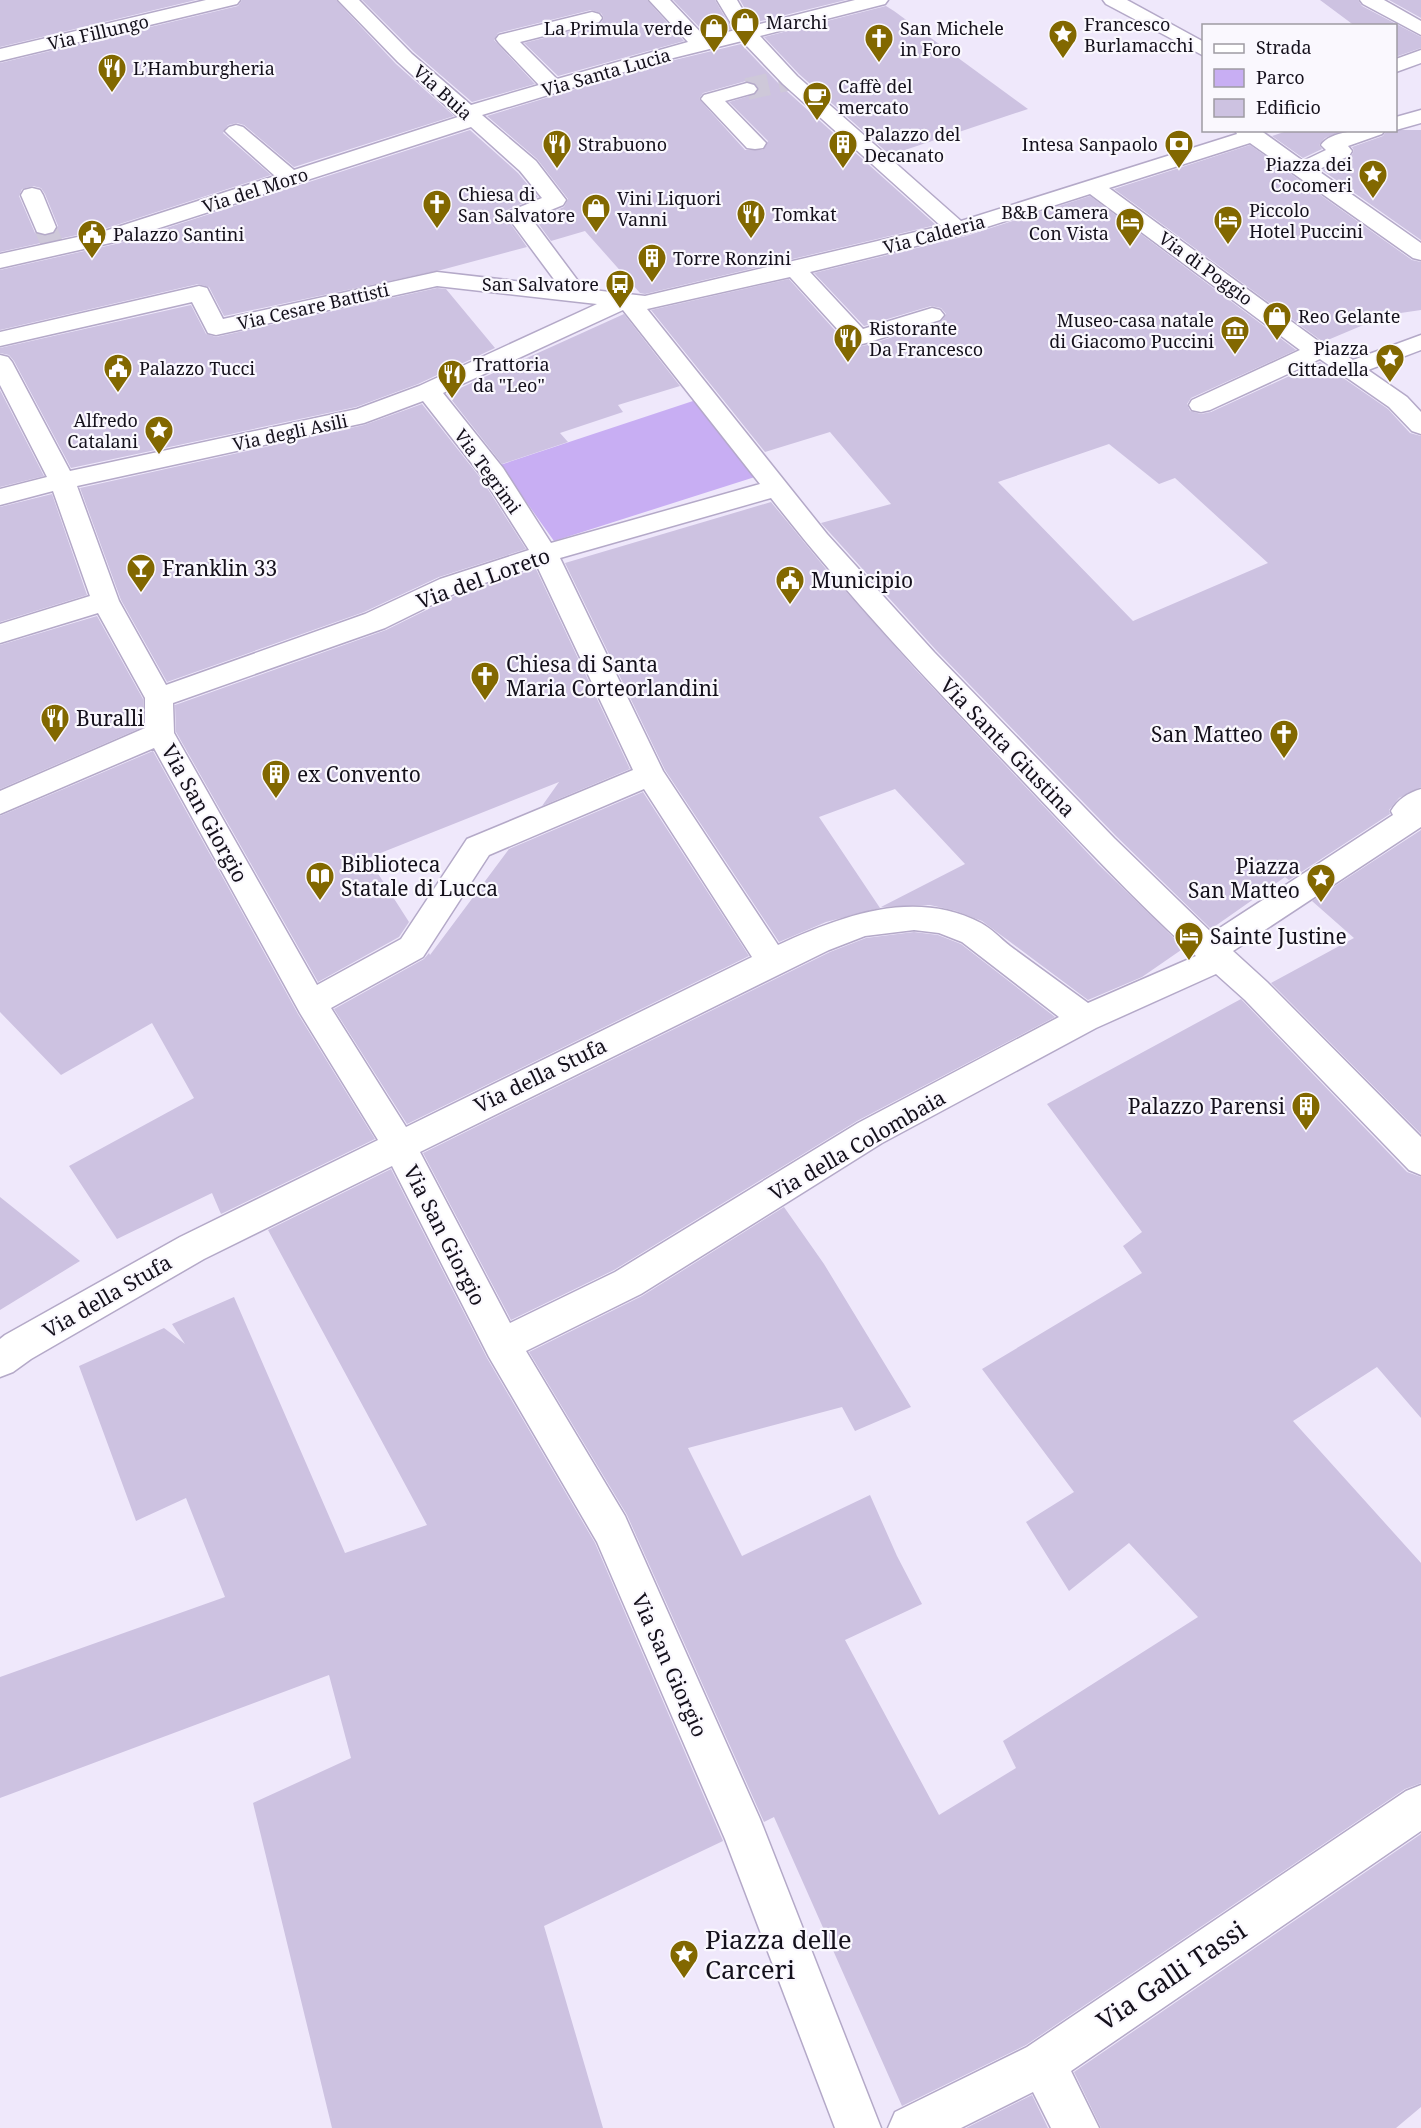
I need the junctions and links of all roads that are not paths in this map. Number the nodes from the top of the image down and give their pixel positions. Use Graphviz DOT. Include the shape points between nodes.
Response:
graph roads {
  1 [pos="230,0"];
  2 [pos="348,0"];
  3 [pos="659,0"];
  4 [pos="727,0"];
  5 [pos="878,0"];
  6 [pos="1114,0"];
  7 [pos="1370,0"];
  8 [pos="592,18"];
  9 [pos="1421,29"];
  10 [pos="748,35"];
  11 [pos="702,45"];
  12 [pos="1202,49"];
  13 [pos="0,55"];
  14 [pos="1406,62"];
  15 [pos="1421,78"];
  16 [pos="552,87"];
  17 [pos="747,89"];
  18 [pos="469,116"];
  19 [pos="1421,116"];
  20 [pos="1397,123"];
  21 [pos="236,131"];
  22 [pos="1369,132"];
  23 [pos="1248,133"];
  24 [pos="755,143"];
  25 [pos="1301,170"];
  26 [pos="290,178"];
  27 [pos="1094,186"];
  28 [pos="32,195"];
  29 [pos="957,229"];
  30 [pos="1411,235"];
  31 [pos="50,240"];
  32 [pos="1421,253"];
  33 [pos="0,261"];
  34 [pos="795,269"];
  35 [pos="577,295"];
  36 [pos="632,302"];
  37 [pos="932,315"];
  38 [pos="0,339"];
  39 [pos="1421,342"];
  40 [pos="1317,351"];
  41 [pos="0,362"];
  42 [pos="1350,369"];
  43 [pos="428,391"];
  44 [pos="1201,405"];
  45 [pos="1415,419"];
  46 [pos="62,481"];
  47 [pos="778,488"];
  48 [pos="0,497"];
  49 [pos="545,554"];
  50 [pos="105,601"];
  51 [pos="0,634"];
  52 [pos="159,698"];
  53 [pos="160,733"];
  54 [pos="650,775"];
  55 [pos="0,803"];
  56 [pos="1416,809"];
  57 [pos="1215,954"];
  58 [pos="772,962"];
  59 [pos="311,1004"];
  60 [pos="1085,1019"];
  61 [pos="398,1144"];
  62 [pos="1421,1160"];
  63 [pos="502,1345"];
  64 [pos="6,1347"];
  65 [pos="1421,1806"];
  66 [pos="1043,2063"];
  67 [pos="858,2128"];
  68 [pos="911,2128"];
  69 [pos="1076,2128"];
  1 -- 13 [label="street, Via Fillungo"];
  2 -- 18 [label="street, Via Buia"];
  3 -- 11 [label="street"];
  4 -- 10 [label="street"];
  5 -- 10 [label="street, Via Santa Lucia"];
  6 -- 12 [label="street"];
  7 -- 9 [label="street"];
  8 -- 16 [label="street" via="506,39"];
  10 -- 11 [label="street, Via Santa Lucia"];
  10 -- 29 [label="street" via="788,80"];
  11 -- 16 [label="street, Via Santa Lucia"];
  14 -- 15 [label="street"];
  16 -- 18 [label="street, Via Santa Lucia"];
  17 -- 24 [label="street" via="711,99"];
  18 -- 26 [label="street, Via del Moro"];
  18 -- 35 [label="street, Via Buia" via="528,166 555,200 518,216"];
  19 -- 20 [label="street"];
  21 -- 26 [label="street"];
  22 -- 25 [label="street" via="1332,145 1341,151"];
  23 -- 25 [label="street"];
  23 -- 27 [label="street, Via Calderia"];
  25 -- 30 [label="street"];
  26 -- 31 [label="street, Via del Moro" via="111,236"];
  27 -- 29 [label="street, Via Calderia"];
  27 -- 40 [label="street, Via di Poggio"];
  28 -- 31 [label="street"];
  29 -- 34 [label="street, Via Calderia"];
  30 -- 32 [label="street"];
  31 -- 33 [label="street, Via del Moro"];
  34 -- 36 [label="street, Via Calderia"];
  34 -- 37 [label="street" via="858,338"];
  35 -- 36 [label="street"];
  35 -- 38 [label="street, Via Cesare Battisti" via="437,279 216,328 199,293"];
  36 -- 43 [label="street, Via degli Asili" via="507,353"];
  36 -- 47 [label="street, Via Santa Giustina"];
  39 -- 42 [label="street"];
  40 -- 42 [label="street" via="1329,354"];
  40 -- 44 [label="street"];
  41 -- 46 [label="street, Via San Giorgio"];
  42 -- 45 [label="street" via="1398,402"];
  43 -- 46 [label="street, Via degli Asili" via="364,416"];
  43 -- 49 [label="street, Via Tegrimi" via="494,474"];
  46 -- 48 [label="street, Via degli Asili"];
  46 -- 50 [label="street, Via San Giorgio"];
  47 -- 49 [label="street, Via del Loreto"];
  47 -- 57 [label="street, Via Santa Giustina" via="818,540 924,659 1102,846"];
  49 -- 52 [label="street, Via del Loreto" via="450,585 375,621"];
  49 -- 54 [label="street, Via Tegrimi"];
  50 -- 51 [label="street"];
  50 -- 52 [label="street, Via San Giorgio"];
  52 -- 53 [label="street, Via San Giorgio"];
  53 -- 55 [label="street"];
  53 -- 59 [label="street, Via San Giorgio"];
  54 -- 58 [label="street, Via Tegrimi"];
  54 -- 59 [label="street" via="478,847 412,948"];
  56 -- 57 [label="street, Via della Colombaia"];
  57 -- 60 [label="street, Via della Colombaia"];
  57 -- 62 [label="street, Via Santa Giustina"];
  58 -- 60 [label="street, Via della Stufa" via="867,922 926,919 965,929"];
  58 -- 61 [label="street, Via della Stufa"];
  59 -- 61 [label="street, Via San Giorgio"];
  60 -- 63 [label="street, Via della Colombaia" via="870,1133 628,1283"];
  61 -- 63 [label="street, Via San Giorgio"];
  61 -- 64 [label="street, Via della Stufa"];
  63 -- 67 [label="street, Via San Giorgio" via="611,1529 745,1834"];
  65 -- 66 [label="street, Via Galli Tassi"];
  66 -- 68 [label="street, Via Galli Tassi"];
  66 -- 69 [label="street"];
}
